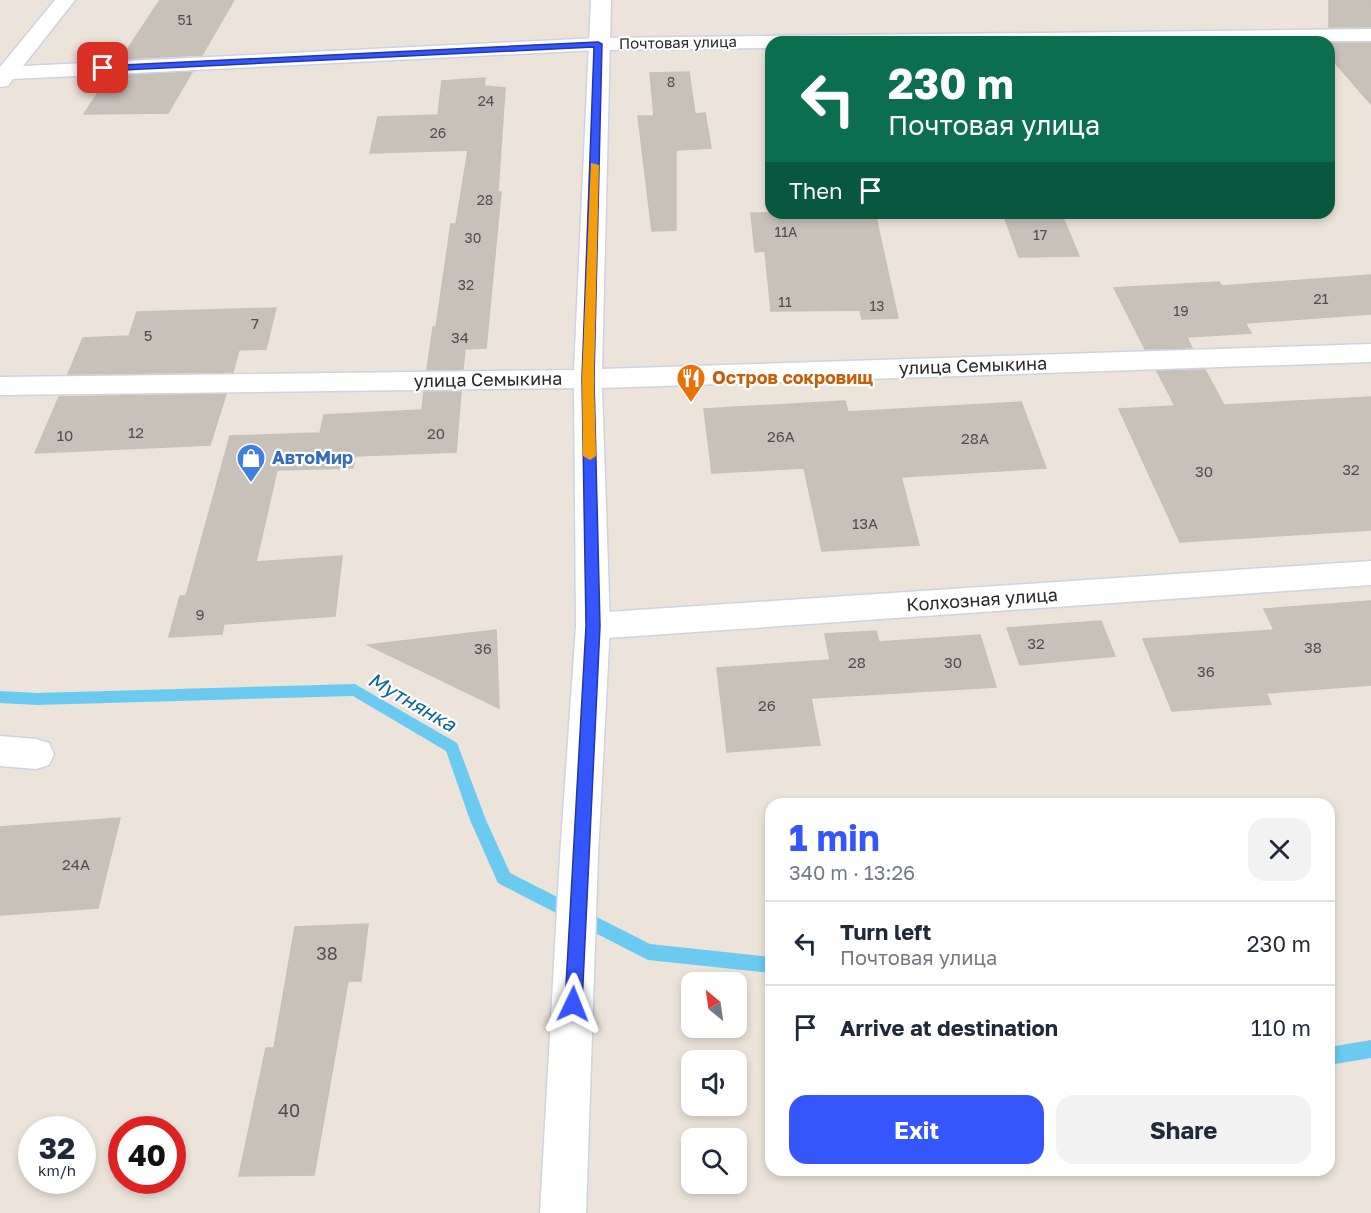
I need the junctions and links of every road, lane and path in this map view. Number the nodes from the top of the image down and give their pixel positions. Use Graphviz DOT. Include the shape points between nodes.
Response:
graph roads {
  1 [pos="65,0"];
  2 [pos="602,0"];
  3 [pos="1371,35"];
  4 [pos="1287,36"];
  5 [pos="765,42"];
  6 [pos="598,44"];
  7 [pos="4,77"];
  8 [pos="1371,353"];
  9 [pos="588,379"];
  10 [pos="0,386"];
  11 [pos="1371,573"];
  12 [pos="593,626"];
  13 [pos="0,751"];
  14 [pos="36,754"];
  15 [pos="563,1213"];
  1 -- 7 [label="street"];
  2 -- 6 [label="street"];
  3 -- 4 [label="street"];
  5 -- 6 [label="street, Почтовая улица"];
  6 -- 7 [label="street, Почтовая улица"];
  6 -- 9 [label="street"];
  8 -- 9 [label="street, улица Семыкина"];
  9 -- 10 [label="street, улица Семыкина"];
  9 -- 12 [label="street"];
  11 -- 12 [label="street, Колхозная улица"];
  12 -- 15 [label="street"];
  13 -- 14 [label="street"];
}
